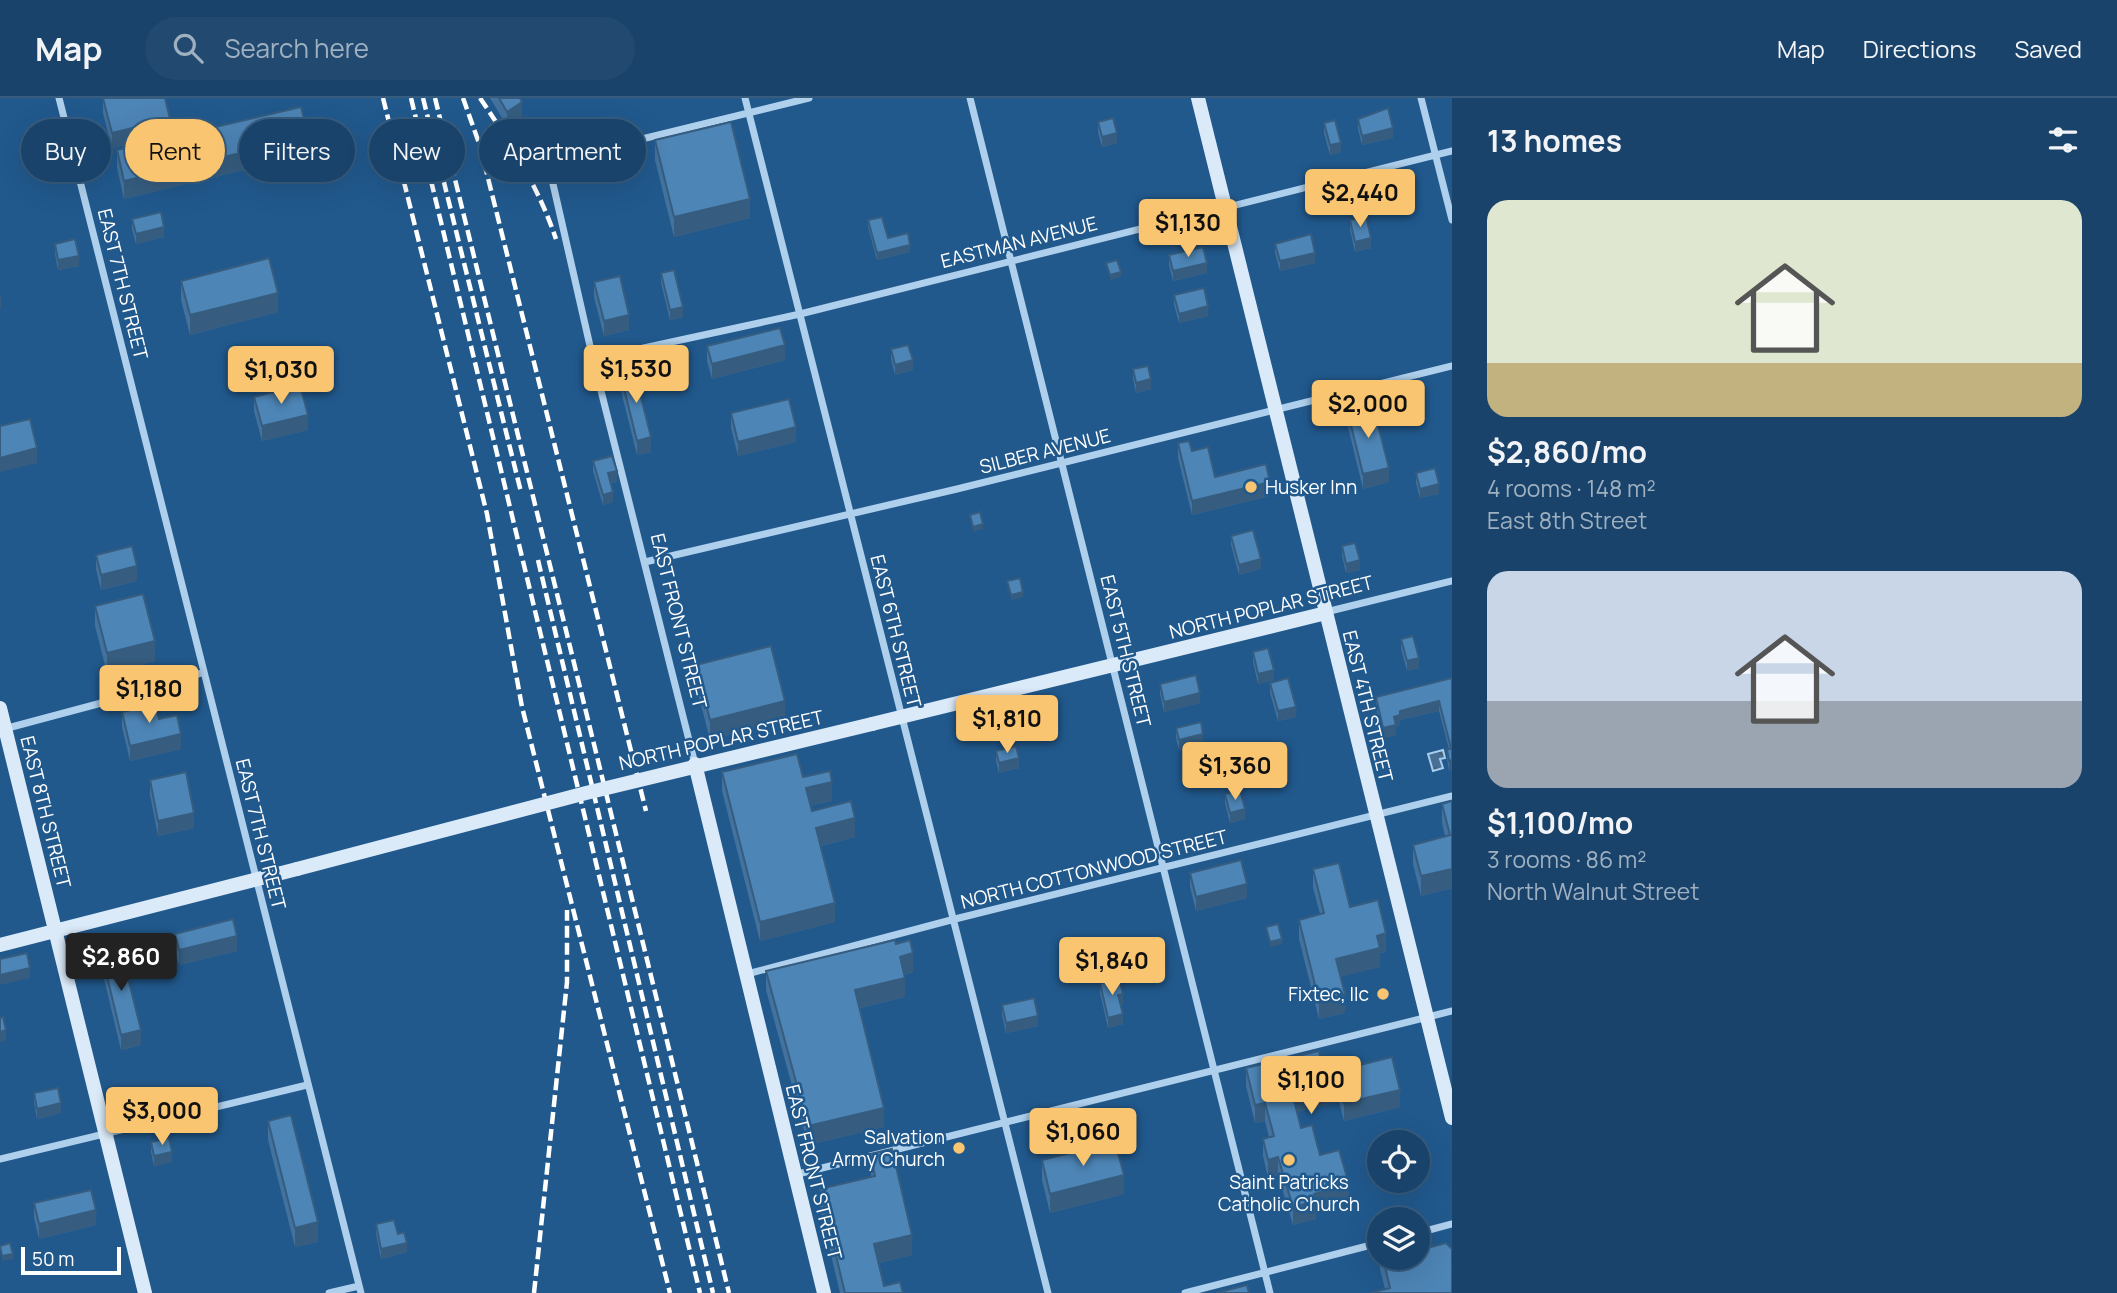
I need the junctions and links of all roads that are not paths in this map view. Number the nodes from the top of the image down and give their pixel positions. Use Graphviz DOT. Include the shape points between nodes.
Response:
graph roads {
  1 [pos="59,98"];
  2 [pos="745,98"];
  3 [pos="809,98"];
  4 [pos="970,98"];
  5 [pos="1198,98"];
  6 [pos="1421,98"];
  7 [pos="749,113"];
  8 [pos="1452,151"];
  9 [pos="1436,155"];
  10 [pos="1226,207"];
  11 [pos="1452,220"];
  12 [pos="1010,261"];
  13 [pos="800,313"];
  14 [pos="593,359"];
  15 [pos="1452,366"];
  16 [pos="1276,410"];
  17 [pos="1062,463"];
  18 [pos="851,515"];
  19 [pos="645,562"];
  20 [pos="1452,581"];
  21 [pos="1326,613"];
  22 [pos="1114,666"];
  23 [pos="204,672"];
  24 [pos="0,708"];
  25 [pos="901,718"];
  26 [pos="3,729"];
  27 [pos="695,764"];
  28 [pos="1452,796"];
  29 [pos="1375,815"];
  30 [pos="1164,868"];
  31 [pos="256,879"];
  32 [pos="951,919"];
  33 [pos="56,931"];
  34 [pos="0,944"];
  35 [pos="745,974"];
  36 [pos="1452,1011"];
  37 [pos="1426,1017"];
  38 [pos="1214,1070"];
  39 [pos="307,1086"];
  40 [pos="1452,1118"];
  41 [pos="1004,1124"];
  42 [pos="106,1134"];
  43 [pos="0,1159"];
  44 [pos="794,1175"];
  45 [pos="1452,1224"];
  46 [pos="1430,1230"];
  47 [pos="1367,1246"];
  48 [pos="1264,1273"];
  49 [pos="360,1289"];
  50 [pos="145,1293"];
  51 [pos="328,1293"];
  52 [pos="824,1293"];
  53 [pos="1048,1293"];
  54 [pos="1185,1293"];
  55 [pos="1270,1293"];
  1 -- 23 [label="street, EAST 7TH STREET"];
  2 -- 7 [label="street, EAST 6TH STREET"];
  3 -- 7 [label="street"];
  4 -- 12 [label="street, EAST 5TH STREET"];
  5 -- 10 [label="main road, EAST 4TH STREET"];
  6 -- 9 [label="street"];
  7 -- 13 [label="street, EAST 6TH STREET"];
  7 -- 14 [label="street, EAST FRONT STREET" via="548,162"];
  8 -- 9 [label="street, EASTMAN AVENUE"];
  9 -- 10 [label="street, EASTMAN AVENUE"];
  9 -- 11 [label="street"];
  10 -- 12 [label="street, EASTMAN AVENUE"];
  10 -- 16 [label="main road, EAST 4TH STREET"];
  12 -- 13 [label="street, EASTMAN AVENUE"];
  12 -- 17 [label="street, EAST 5TH STREET"];
  13 -- 14 [label="street, EASTMAN AVENUE"];
  13 -- 18 [label="street, EAST 6TH STREET"];
  14 -- 19 [label="street, EAST FRONT STREET"];
  15 -- 16 [label="street, SILBER AVENUE"];
  16 -- 17 [label="street, SILBER AVENUE"];
  16 -- 21 [label="main road, EAST 4TH STREET"];
  17 -- 18 [label="street, SILBER AVENUE"];
  17 -- 22 [label="street, EAST 5TH STREET"];
  18 -- 19 [label="street, SILBER AVENUE"];
  18 -- 25 [label="street, EAST 6TH STREET"];
  19 -- 27 [label="street, EAST FRONT STREET"];
  20 -- 21 [label="street, NORTH POPLAR STREET"];
  21 -- 22 [label="main road, NORTH POPLAR STREET"];
  21 -- 29 [label="main road, EAST 4TH STREET"];
  22 -- 25 [label="main road, NORTH POPLAR STREET"];
  22 -- 30 [label="street, EAST 5TH STREET"];
  23 -- 26 [label="street"];
  23 -- 31 [label="street, EAST 7TH STREET"];
  24 -- 26 [label="main road, EAST 8TH STREET"];
  25 -- 31 [label="main road, NORTH POPLAR STREET, bridge" via="586,793"];
  25 -- 32 [label="street, EAST 6TH STREET"];
  26 -- 33 [label="main road, EAST 8TH STREET"];
  27 -- 35 [label="main road, EAST FRONT STREET"];
  28 -- 29 [label="street, NORTH COTTONWOOD STREET"];
  29 -- 30 [label="street, NORTH COTTONWOOD STREET"];
  29 -- 37 [label="main road, EAST 4TH STREET"];
  30 -- 32 [label="street, NORTH COTTONWOOD STREET"];
  30 -- 38 [label="street, EAST 5TH STREET"];
  31 -- 33 [label="main road, NORTH POPLAR STREET"];
  31 -- 39 [label="street, EAST 7TH STREET"];
  32 -- 35 [label="street, NORTH COTTONWOOD STREET"];
  32 -- 41 [label="street, EAST 6TH STREET"];
  33 -- 34 [label="main road, NORTH POPLAR STREET"];
  33 -- 42 [label="main road, EAST 8TH STREET"];
  35 -- 44 [label="main road, EAST FRONT STREET"];
  36 -- 37 [label="street"];
  37 -- 38 [label="street"];
  37 -- 40 [label="main road, EAST 4TH STREET"];
  38 -- 41 [label="street"];
  38 -- 48 [label="street, EAST 5TH STREET"];
  39 -- 42 [label="street"];
  39 -- 49 [label="street, EAST 7TH STREET"];
  41 -- 44 [label="street"];
  41 -- 53 [label="street, EAST 6TH STREET"];
  42 -- 43 [label="street"];
  42 -- 50 [label="main road, EAST 8TH STREET"];
  44 -- 52 [label="main road, EAST FRONT STREET"];
  45 -- 46 [label="street"];
  47 -- 48 [label="street"];
  48 -- 54 [label="street"];
  48 -- 55 [label="street, EAST 5TH STREET"];
  49 -- 51 [label="street"];
}
